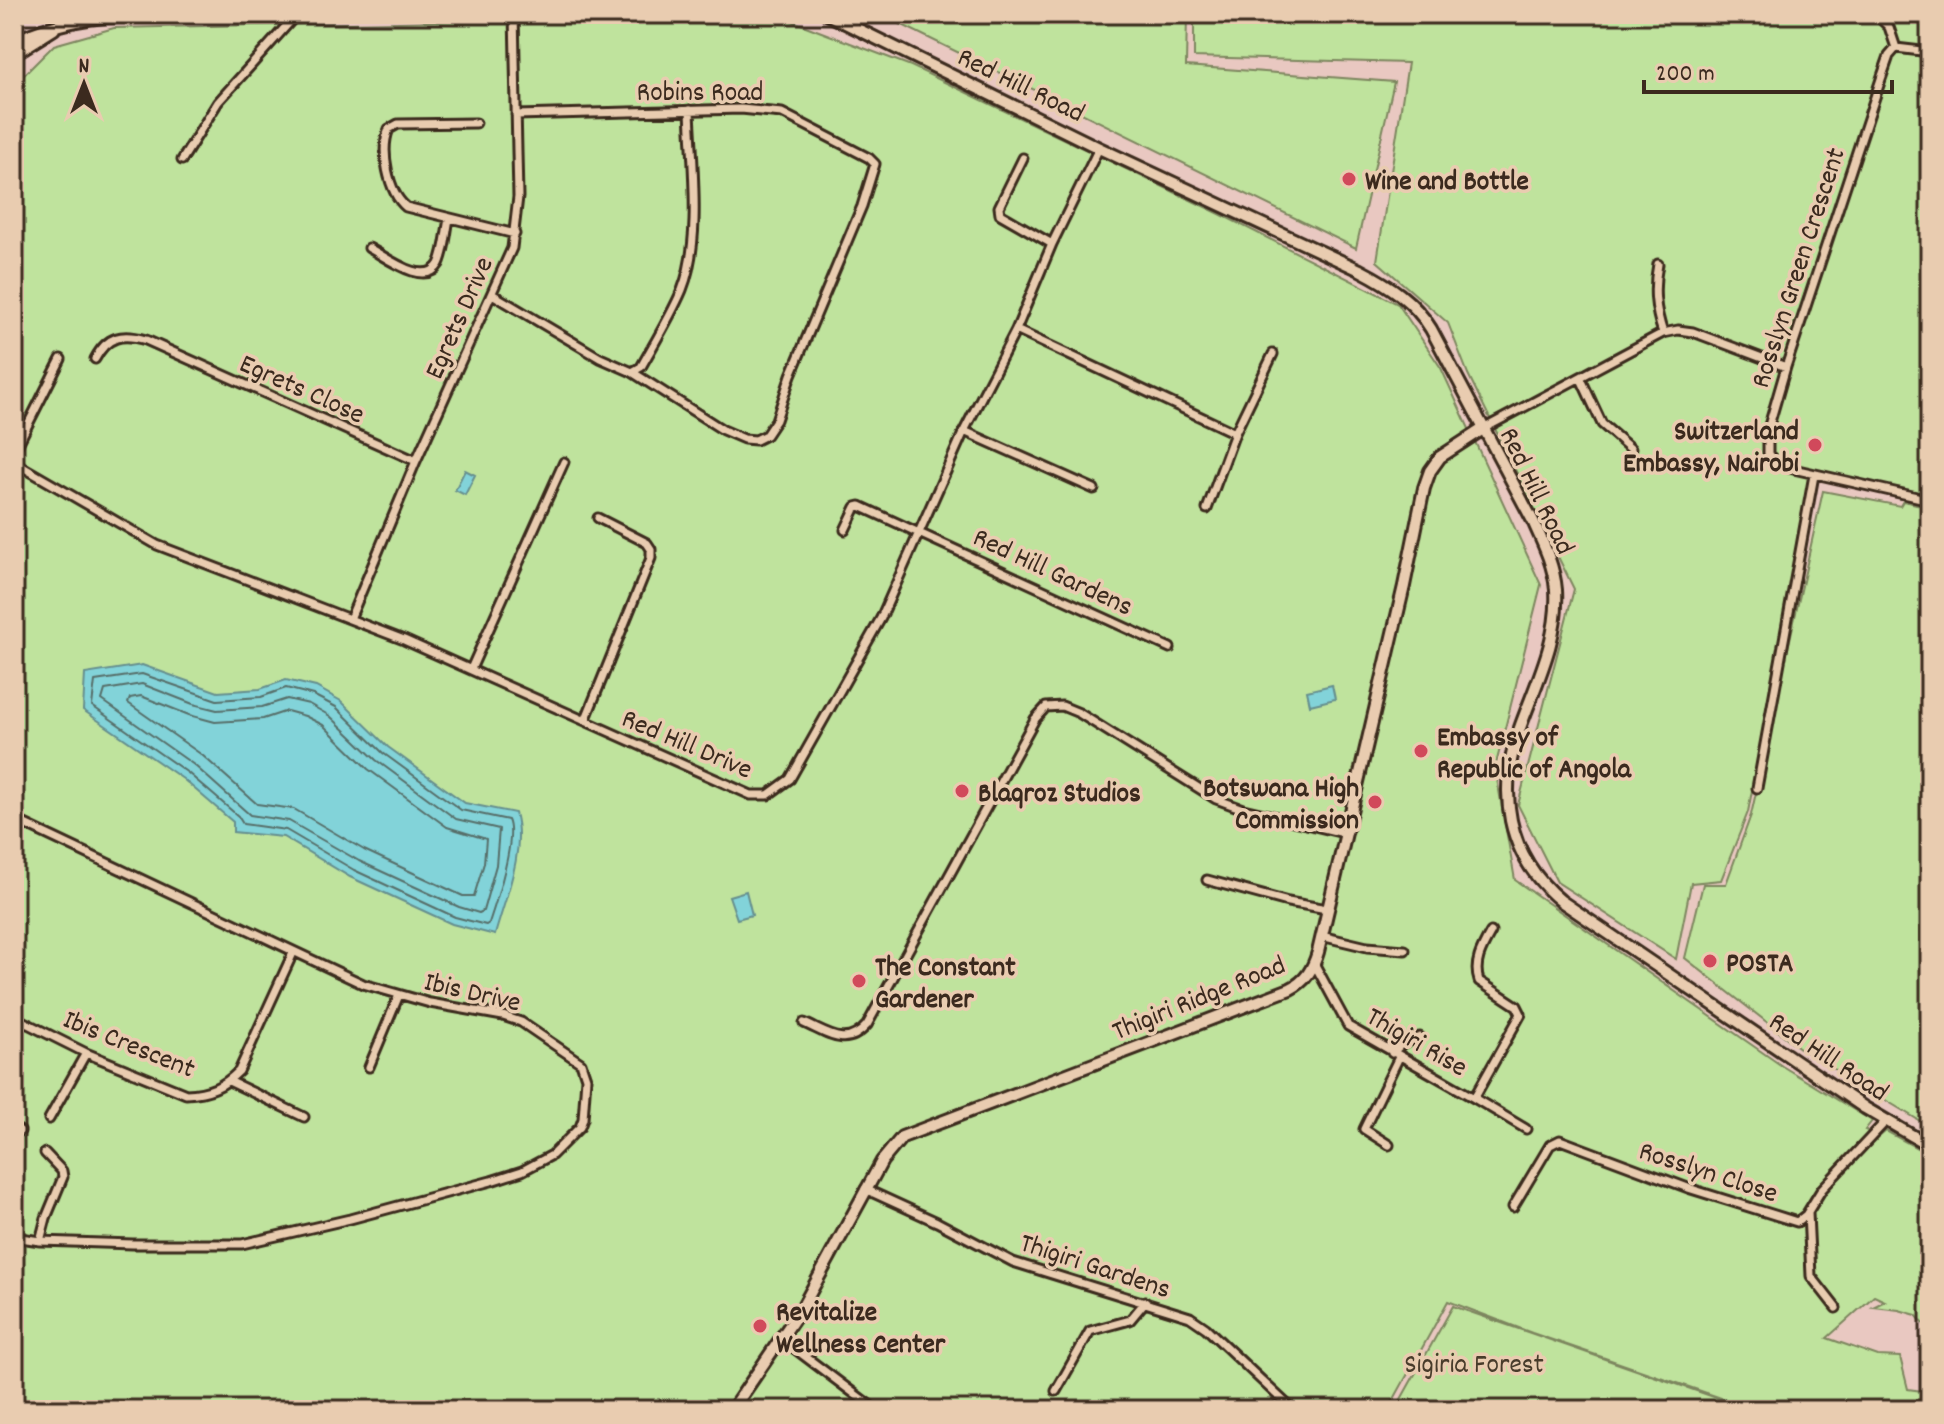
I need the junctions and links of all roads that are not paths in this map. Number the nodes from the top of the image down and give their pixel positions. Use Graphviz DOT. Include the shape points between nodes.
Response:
graph roads {
  1 [pos="245,14"];
  2 [pos="297,14"];
  3 [pos="514,14"];
  4 [pos="827,14"];
  5 [pos="1876,14"];
  6 [pos="66,22"];
  7 [pos="14,42"];
  8 [pos="1896,48"];
  9 [pos="1930,52"];
  10 [pos="14,54"];
  11 [pos="690,110"];
  12 [pos="516,115"];
  13 [pos="476,123"];
  14 [pos="1099,148"];
  15 [pos="1023,158"];
  16 [pos="182,160"];
  17 [pos="449,219"];
  18 [pos="515,234"];
  19 [pos="1052,244"];
  20 [pos="369,248"];
  21 [pos="1658,264"];
  22 [pos="492,294"];
  23 [pos="1016,330"];
  24 [pos="1663,333"];
  25 [pos="1273,354"];
  26 [pos="61,359"];
  27 [pos="95,359"];
  28 [pos="1786,367"];
  29 [pos="632,372"];
  30 [pos="1581,379"];
  31 [pos="1483,429"];
  32 [pos="964,431"];
  33 [pos="1235,433"];
  34 [pos="1631,449"];
  35 [pos="14,452"];
  36 [pos="416,461"];
  37 [pos="14,462"];
  38 [pos="564,462"];
  39 [pos="1814,475"];
  40 [pos="1094,489"];
  41 [pos="1930,500"];
  42 [pos="1207,509"];
  43 [pos="598,518"];
  44 [pos="845,530"];
  45 [pos="920,533"];
  46 [pos="350,619"];
  47 [pos="1170,648"];
  48 [pos="471,669"];
  49 [pos="585,721"];
  50 [pos="1757,788"];
  51 [pos="14,819"];
  52 [pos="1344,833"];
  53 [pos="1207,880"];
  54 [pos="1327,909"];
  55 [pos="1491,932"];
  56 [pos="1321,936"];
  57 [pos="1405,950"];
  58 [pos="293,953"];
  59 [pos="1315,965"];
  60 [pos="399,995"];
  61 [pos="14,1017"];
  62 [pos="804,1023"];
  63 [pos="1420,1037"];
  64 [pos="86,1053"];
  65 [pos="1395,1055"];
  66 [pos="369,1067"];
  67 [pos="229,1081"];
  68 [pos="1474,1098"];
  69 [pos="304,1117"];
  70 [pos="49,1119"];
  71 [pos="1886,1121"];
  72 [pos="1526,1129"];
  73 [pos="1389,1145"];
  74 [pos="1930,1146"];
  75 [pos="45,1153"];
  76 [pos="865,1189"];
  77 [pos="1513,1207"];
  78 [pos="1808,1211"];
  79 [pos="14,1237"];
  80 [pos="40,1241"];
  81 [pos="1145,1302"];
  82 [pos="1836,1308"];
  83 [pos="782,1339"];
  84 [pos="1056,1391"];
  85 [pos="732,1410"];
  86 [pos="876,1410"];
  87 [pos="1293,1410"];
  1 -- 6 [label="main road"];
  2 -- 16 [label="street" via="218,102"];
  3 -- 12 [label="street, Egrets Drive"];
  4 -- 14 [label="main road, Red Hill Road"];
  5 -- 8 [label="street" via="1889,27"];
  6 -- 7 [label="main road"];
  6 -- 10 [label="main road"];
  8 -- 9 [label="street"];
  8 -- 28 [label="street, Rosslyn Green Crescent" via="1881,79"];
  11 -- 12 [label="street, Robins Road"];
  11 -- 29 [label="street" via="691,257 682,289 641,367"];
  11 -- 29 [label="street, Robins Road" via="782,113 869,158 875,164 873,176 766,435 744,439 723,430"];
  12 -- 18 [label="street, Egrets Drive"];
  13 -- 17 [label="street" via="398,124 386,137 398,201"];
  14 -- 19 [label="street, Red Hill Drive"];
  14 -- 31 [label="main road, Red Hill Road" via="1386,284 1417,309 1431,329"];
  15 -- 19 [label="street" via="1000,214"];
  17 -- 18 [label="street"];
  17 -- 20 [label="street" via="440,263 425,275"];
  18 -- 22 [label="street, Egrets Drive"];
  19 -- 23 [label="street, Red Hill Drive"];
  21 -- 24 [label="street" via="1654,293"];
  22 -- 29 [label="street"];
  22 -- 36 [label="street, Egrets Drive"];
  23 -- 32 [label="street, Red Hill Drive"];
  23 -- 33 [label="street"];
  24 -- 28 [label="street" via="1693,332"];
  24 -- 30 [label="street"];
  25 -- 33 [label="street"];
  26 -- 35 [label="street"];
  27 -- 36 [label="street, Egrets Close" via="110,339 146,340"];
  28 -- 39 [label="street, Rosslyn Green Crescent" via="1767,447 1775,461"];
  30 -- 31 [label="street"];
  30 -- 34 [label="street" via="1602,424"];
  31 -- 52 [label="main road, Thigiri Ridge Road" via="1440,457 1424,488"];
  31 -- 71 [label="main road, Red Hill Road" via="1545,547 1556,590 1549,653 1520,726 1508,781 1514,834 1529,869 1561,901"];
  32 -- 40 [label="street"];
  32 -- 45 [label="street, Red Hill Drive"];
  33 -- 42 [label="street"];
  36 -- 46 [label="street, Egrets Drive"];
  37 -- 46 [label="street, Red Hill Drive" via="157,545"];
  38 -- 48 [label="street"];
  39 -- 41 [label="street, Rosslyn Green Crescent"];
  39 -- 50 [label="street"];
  43 -- 49 [label="street" via="647,543 651,558"];
  44 -- 45 [label="street, Red Hill Gardens" via="860,506"];
  45 -- 47 [label="street, Red Hill Gardens"];
  45 -- 49 [label="street, Red Hill Drive" via="881,618 810,745 790,779 773,793 751,795"];
  46 -- 48 [label="street, Red Hill Drive"];
  48 -- 49 [label="street, Red Hill Drive"];
  51 -- 58 [label="street, Ibis Drive"];
  52 -- 54 [label="main road, Thigiri Ridge Road"];
  52 -- 62 [label="street" via="1216,799 1079,713 1046,707 867,1025 852,1038 842,1038"];
  53 -- 54 [label="street"];
  54 -- 56 [label="main road, Thigiri Ridge Road"];
  55 -- 68 [label="street, Thigiri Rise" via="1479,954 1476,977 1521,1014"];
  56 -- 57 [label="street"];
  56 -- 59 [label="main road, Thigiri Ridge Road"];
  58 -- 60 [label="street, Ibis Drive"];
  58 -- 67 [label="street, Ibis Crescent" via="239,1071"];
  59 -- 65 [label="street, Thigiri Rise" via="1348,1026"];
  59 -- 76 [label="main road, Thigiri Ridge Road" via="1290,989 913,1131 895,1143"];
  60 -- 66 [label="street"];
  60 -- 80 [label="street, Ibis Drive" via="503,1016 535,1029 581,1063 586,1078 580,1127 552,1155 522,1171 257,1241"];
  61 -- 64 [label="street, Ibis Crescent"];
  63 -- 65 [label="street" via="1403,1043"];
  64 -- 67 [label="street, Ibis Crescent" via="186,1094"];
  64 -- 70 [label="street"];
  65 -- 68 [label="street, Thigiri Rise"];
  65 -- 73 [label="street" via="1364,1124 1367,1133"];
  67 -- 69 [label="street"];
  68 -- 72 [label="street"];
  71 -- 74 [label="main road, Red Hill Road"];
  71 -- 78 [label="street, Rosslyn Close"];
  75 -- 80 [label="street" via="63,1177"];
  76 -- 81 [label="street, Thigiri Gardens" via="1013,1262"];
  76 -- 83 [label="main road, Thigiri Ridge Road"];
  77 -- 78 [label="street, Rosslyn Close" via="1550,1145 1560,1140 1791,1221 1802,1220"];
  78 -- 82 [label="street" via="1811,1276"];
  79 -- 80 [label="street, Ibis Drive"];
  81 -- 84 [label="street" via="1130,1320 1090,1331"];
  81 -- 87 [label="street, Thigiri Gardens" via="1198,1322"];
  83 -- 85 [label="main road, Thigiri Ridge Road"];
  83 -- 86 [label="street"];
}
